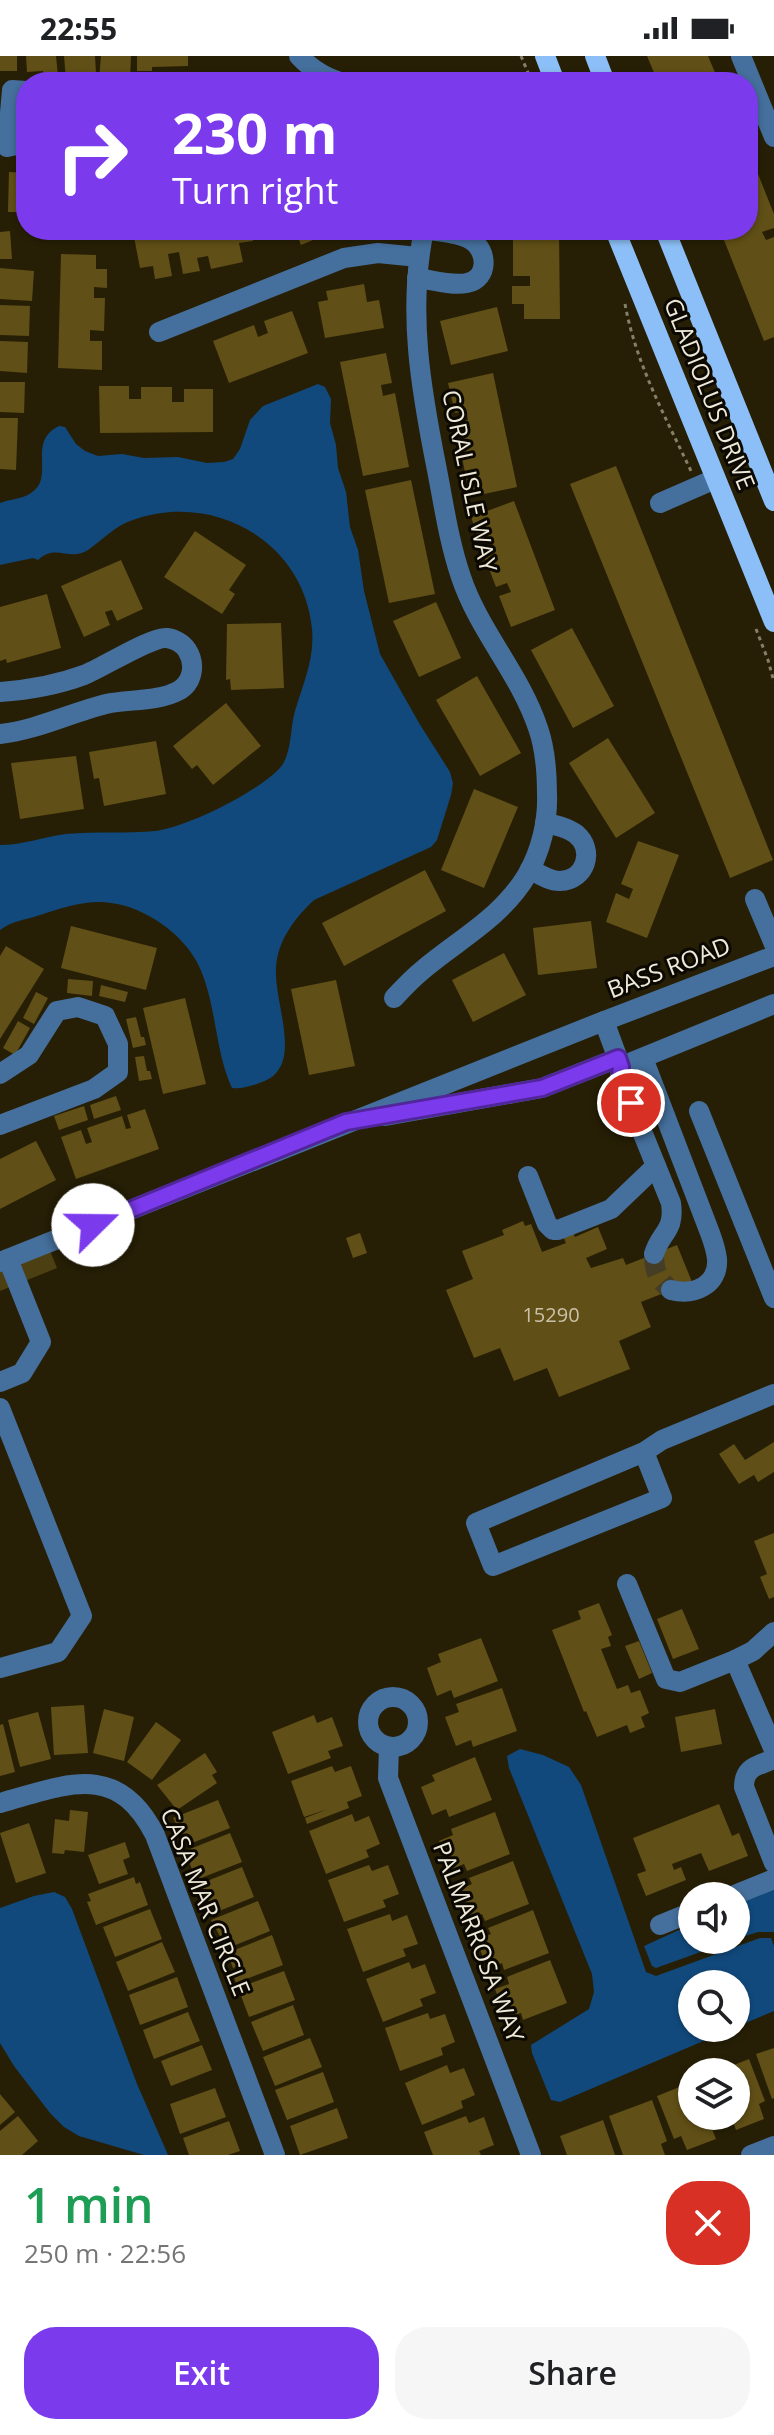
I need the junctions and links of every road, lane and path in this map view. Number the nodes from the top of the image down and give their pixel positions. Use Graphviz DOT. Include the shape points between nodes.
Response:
graph roads {
  1 [pos="299,56"];
  2 [pos="318,72"];
  3 [pos="16,90"];
  4 [pos="758,98"];
  5 [pos="774,137"];
  6 [pos="11,146"];
  7 [pos="423,240"];
  8 [pos="472,240"];
  9 [pos="619,240"];
  10 [pos="669,240"];
  11 [pos="418,257"];
  12 [pos="417,278"];
  13 [pos="623,298"];
  14 [pos="159,332"];
  15 [pos="707,483"];
  16 [pos="774,501"];
  17 [pos="660,503"];
  18 [pos="751,616"];
  19 [pos="774,622"];
  20 [pos="774,682"];
  21 [pos="0,692"];
  22 [pos="0,734"];
  23 [pos="545,823"];
  24 [pos="530,869"];
  25 [pos="755,899"];
  26 [pos="774,944"];
  27 [pos="774,956"];
  28 [pos="394,998"];
  29 [pos="774,1004"];
  30 [pos="604,1021"];
  31 [pos="643,1058"];
  32 [pos="620,1062"];
  33 [pos="0,1074"];
  34 [pos="699,1111"];
  35 [pos="346,1122"];
  36 [pos="0,1125"];
  37 [pos="656,1166"];
  38 [pos="528,1176"];
  39 [pos="729,1186"];
  40 [pos="698,1199"];
  41 [pos="654,1254"];
  42 [pos="4,1261"];
  43 [pos="671,1290"];
  44 [pos="774,1298"];
  45 [pos="0,1382"];
  46 [pos="774,1394"];
  47 [pos="0,1408"];
  48 [pos="644,1452"];
  49 [pos="627,1584"];
  50 [pos="774,1632"];
  51 [pos="735,1660"];
  52 [pos="0,1668"];
  53 [pos="389,1747"];
  54 [pos="774,1750"];
  55 [pos="774,1759"];
  56 [pos="0,1803"];
  57 [pos="774,1863"];
  58 [pos="774,1879"];
  59 [pos="750,1889"];
  60 [pos="678,1918"];
  61 [pos="660,1925"];
  62 [pos="774,2146"];
  63 [pos="275,2155"];
  64 [pos="531,2155"];
  65 [pos="751,2155"];
  1 -- 2 [label="street"];
  3 -- 6 [label="street" via="12,90"];
  4 -- 5 [label="street"];
  7 -- 11 [label="street, CORAL ISLE WAY"];
  8 -- 12 [label="street" via="483,254 483,268 472,282"];
  9 -- 15 [label="main road, GLADIOLUS DRIVE"];
  10 -- 16 [label="main road, GLADIOLUS DRIVE"];
  11 -- 12 [label="street, CORAL ISLE WAY"];
  11 -- 14 [label="street" via="378,253 344,258"];
  12 -- 23 [label="street, CORAL ISLE WAY" via="418,368 451,545 477,614 539,730 547,784"];
  13 -- 15 [label="path" via="640,365"];
  15 -- 17 [label="street"];
  15 -- 19 [label="main road, GLADIOLUS DRIVE"];
  18 -- 20 [label="path"];
  21 -- 22 [label="street" via="77,677 166,637 183,644 193,658 192,677 180,691 108,704"];
  23 -- 24 [label="street, CORAL ISLE WAY"];
  23 -- 24 [label="street" via="575,833 582,840 586,864 578,875 564,880"];
  24 -- 28 [label="street, CORAL ISLE WAY" via="490,919"];
  25 -- 26 [label="street"];
  27 -- 30 [label="street, BASS ROAD"];
  29 -- 31 [label="street"];
  30 -- 32 [label="street, BASS ROAD"];
  30 -- 35 [label="street"];
  31 -- 32 [label="street"];
  31 -- 40 [label="street"];
  32 -- 35 [label="street" via="542,1088"];
  32 -- 37 [label="street, BASS ROAD" via="620,1077"];
  33 -- 36 [label="street" via="29,1055 57,1011 78,1007 105,1016 118,1044 118,1072 94,1089"];
  34 -- 39 [label="street"];
  35 -- 42 [label="street"];
  37 -- 38 [label="street" via="611,1209 558,1230 547,1224"];
  37 -- 41 [label="street, BASS ROAD" via="673,1215"];
  39 -- 40 [label="street"];
  39 -- 44 [label="street"];
  40 -- 43 [label="street" via="715,1249 716,1270 694,1292"];
  42 -- 45 [label="street" via="41,1342 22,1373"];
  46 -- 48 [label="street"];
  47 -- 52 [label="street" via="82,1616 58,1652"];
  48 -- 48 [label="street" via="662,1498 493,1566 476,1523"];
  49 -- 51 [label="street" via="666,1679 680,1682"];
  50 -- 51 [label="street"];
  51 -- 54 [label="street"];
  53 -- 64 [label="street, PALMARROSA WAY" via="388,1778"];
  55 -- 57 [label="street" via="744,1776"];
  56 -- 63 [label="street, CASA MAR CIRCLE" via="87,1783 106,1786 136,1804 155,1835"];
  58 -- 59 [label="street"];
  60 -- 61 [label="street"];
  62 -- 65 [label="street"];
}
